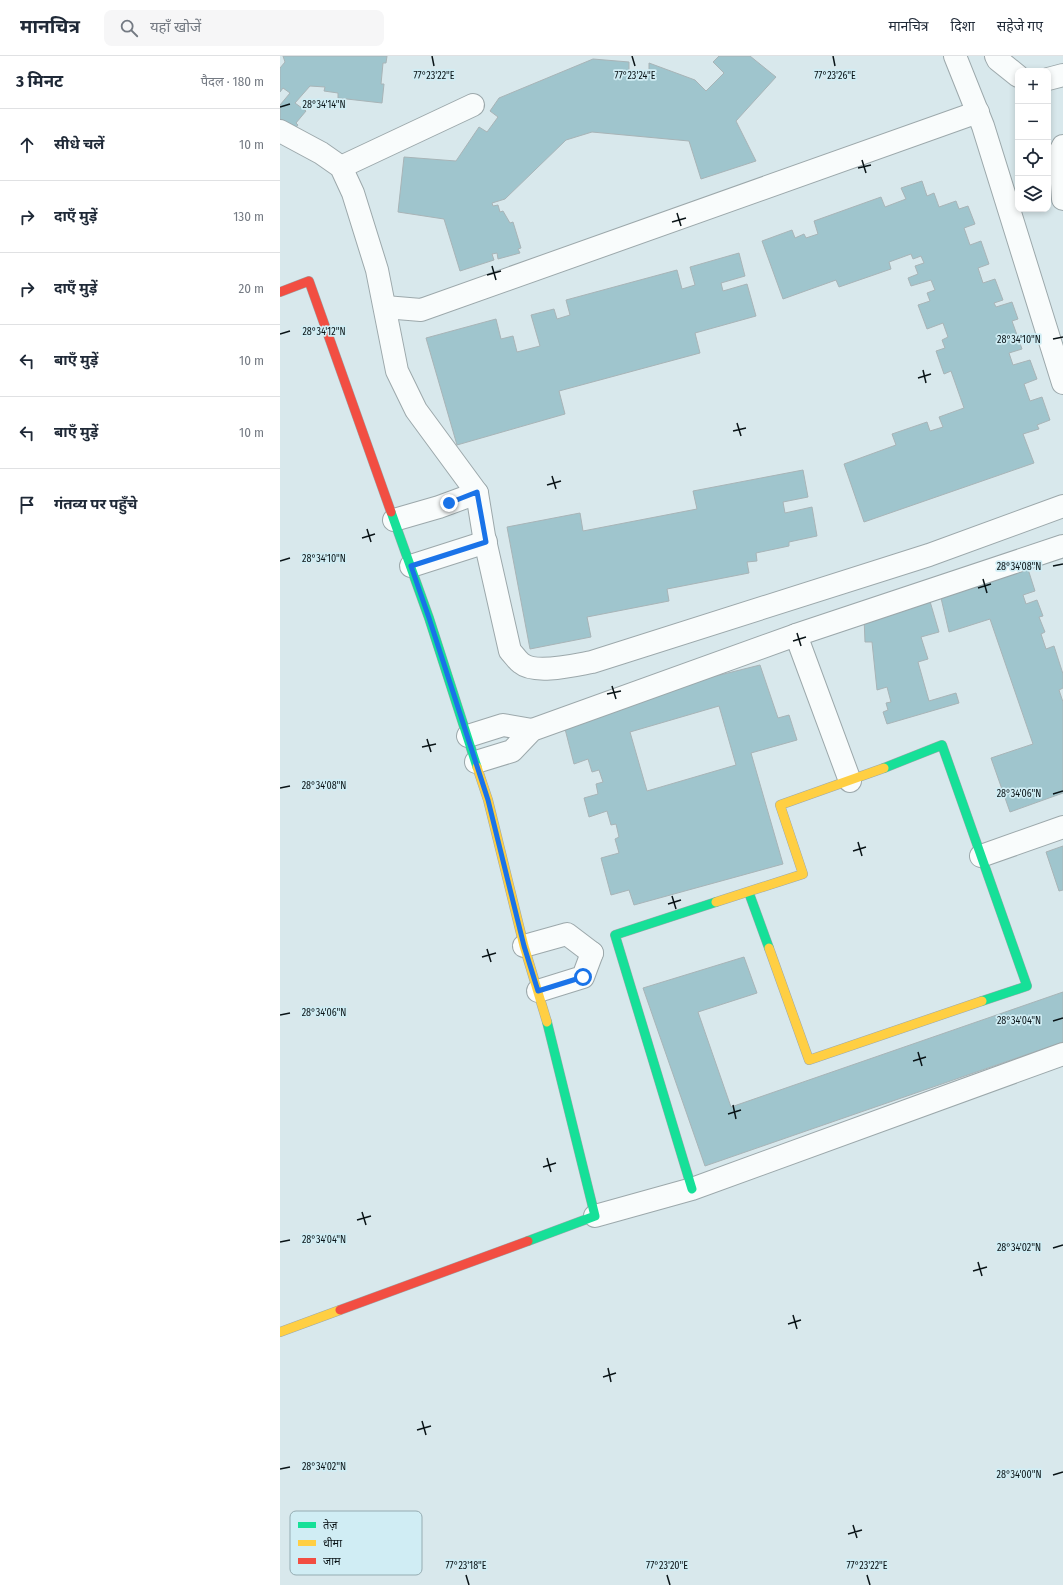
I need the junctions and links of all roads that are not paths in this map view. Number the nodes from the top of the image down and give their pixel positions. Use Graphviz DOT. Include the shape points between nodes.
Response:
graph roads {
  1 [pos="955,56"];
  2 [pos="996,56"];
  3 [pos="1015,74"];
  4 [pos="1063,75"];
  5 [pos="1051,78"];
  6 [pos="473,105"];
  7 [pos="978,112"];
  8 [pos="280,131"];
  9 [pos="1063,146"];
  10 [pos="341,167"];
  11 [pos="1063,199"];
  12 [pos="280,292"];
  13 [pos="385,307"];
  14 [pos="1063,383"];
  15 [pos="477,492"];
  16 [pos="1063,506"];
  17 [pos="394,520"];
  18 [pos="486,542"];
  19 [pos="1063,546"];
  20 [pos="411,566"];
  21 [pos="796,635"];
  22 [pos="532,730"];
  23 [pos="468,736"];
  24 [pos="476,762"];
  25 [pos="850,781"];
  26 [pos="1063,827"];
  27 [pos="981,856"];
  28 [pos="749,893"];
  29 [pos="524,946"];
  30 [pos="618,946"];
  31 [pos="592,953"];
  32 [pos="538,991"];
  33 [pos="1063,1054"];
  34 [pos="692,1189"];
  35 [pos="595,1216"];
  36 [pos="280,1332"];
  1 -- 7 [label="street"];
  2 -- 3 [label="street"];
  4 -- 5 [label="street"];
  6 -- 10 [label="street"];
  7 -- 13 [label="street" via="421,310"];
  7 -- 14 [label="street"];
  8 -- 10 [label="street" via="322,153"];
  9 -- 11 [label="street" via="1060,152"];
  10 -- 13 [label="street" via="353,193 377,270"];
  12 -- 17 [label="street" via="309,281"];
  13 -- 15 [label="street" via="397,371 416,410"];
  15 -- 17 [label="street" via="439,507"];
  15 -- 18 [label="street"];
  16 -- 18 [label="street" via="929,555 592,662 552,668 533,668 522,664 510,651"];
  17 -- 20 [label="street"];
  18 -- 20 [label="street"];
  19 -- 21 [label="street"];
  20 -- 23 [label="street"];
  21 -- 22 [label="street"];
  21 -- 25 [label="street"];
  22 -- 23 [label="street" via="503,725"];
  22 -- 24 [label="street" via="512,751"];
  23 -- 24 [label="street"];
  24 -- 29 [label="street" via="488,800"];
  25 -- 27 [label="street" via="942,745"];
  25 -- 28 [label="street" via="780,804 803,874"];
  26 -- 27 [label="street"];
  27 -- 28 [label="street" via="1027,986 809,1060"];
  28 -- 30 [label="street" via="615,935"];
  29 -- 31 [label="street" via="567,934"];
  29 -- 32 [label="street"];
  30 -- 31 [label="street"];
  30 -- 34 [label="street"];
  31 -- 32 [label="street" via="583,977"];
  32 -- 35 [label="street"];
  33 -- 34 [label="street"];
  34 -- 35 [label="street"];
  35 -- 36 [label="street"];
}
